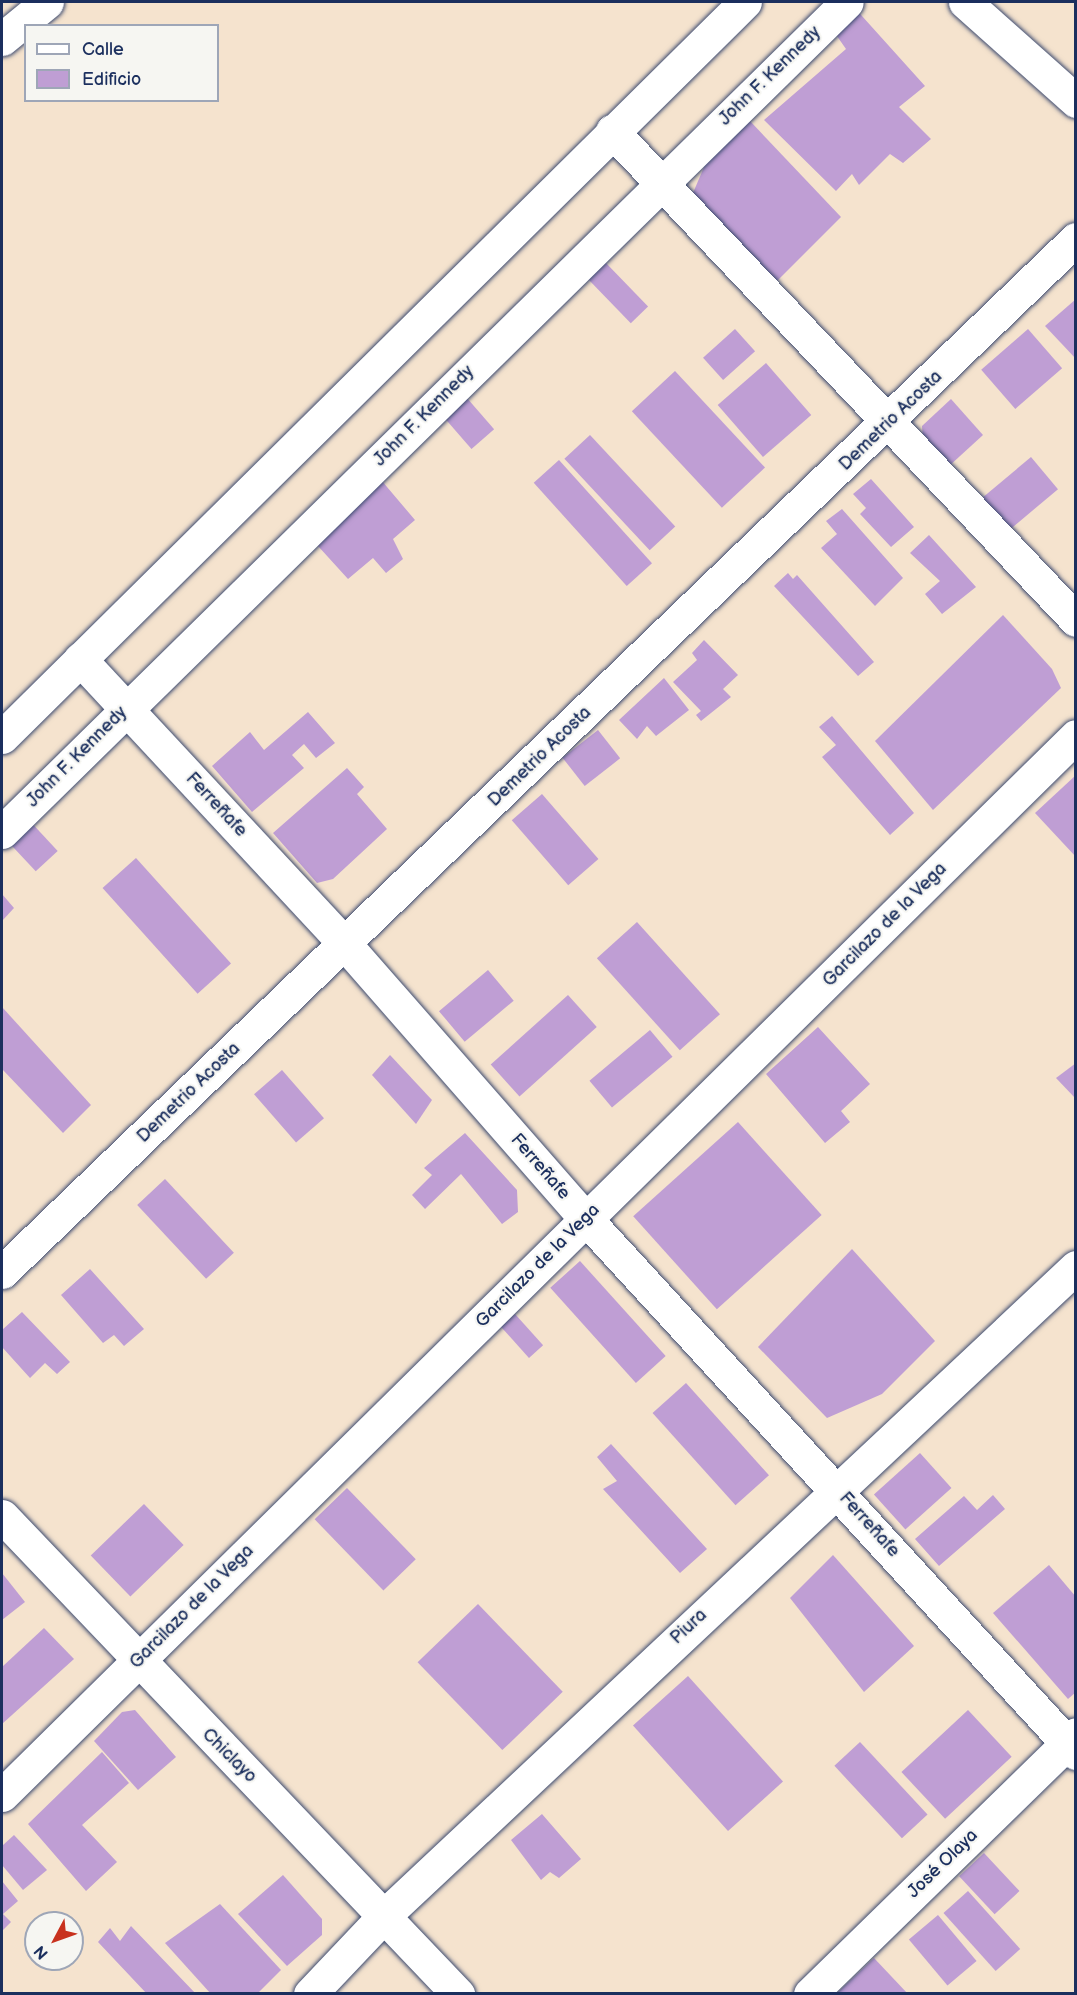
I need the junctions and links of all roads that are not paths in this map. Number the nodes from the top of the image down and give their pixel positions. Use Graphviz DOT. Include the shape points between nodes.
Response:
graph roads {
  1 [pos="47,2"];
  2 [pos="745,2"];
  3 [pos="847,2"];
  4 [pos="965,2"];
  5 [pos="2,39"];
  6 [pos="1076,101"];
  7 [pos="612,131"];
  8 [pos="661,182"];
  9 [pos="1076,239"];
  10 [pos="889,423"];
  11 [pos="1076,620"];
  12 [pos="80,659"];
  13 [pos="127,708"];
  14 [pos="1076,736"];
  15 [pos="2,737"];
  16 [pos="2,832"];
  17 [pos="345,944"];
  18 [pos="586,1219"];
  19 [pos="1076,1268"];
  20 [pos="2,1272"];
  21 [pos="835,1489"];
  22 [pos="2,1516"];
  23 [pos="136,1662"];
  24 [pos="1072,1743"];
  25 [pos="2,1795"];
  26 [pos="386,1914"];
  27 [pos="310,1994"];
  28 [pos="458,1994"];
  29 [pos="810,1994"];
  1 -- 5 [label="street"];
  2 -- 7 [label="street"];
  3 -- 8 [label="street, John F. Kennedy"];
  4 -- 6 [label="street"];
  7 -- 8 [label="street"];
  7 -- 12 [label="street"];
  8 -- 10 [label="street"];
  8 -- 13 [label="street, John F. Kennedy"];
  9 -- 10 [label="street, Demetrio Acosta"];
  10 -- 11 [label="street"];
  10 -- 17 [label="street, Demetrio Acosta"];
  12 -- 13 [label="street, Ferreñafe"];
  12 -- 15 [label="street"];
  13 -- 16 [label="street, John F. Kennedy"];
  13 -- 17 [label="street, Ferreñafe"];
  14 -- 18 [label="street, Garcilazo de la Vega"];
  17 -- 18 [label="street, Ferreñafe"];
  17 -- 20 [label="street, Demetrio Acosta"];
  18 -- 21 [label="street, Ferreñafe"];
  18 -- 23 [label="street, Garcilazo de la Vega"];
  19 -- 21 [label="street, Piura"];
  21 -- 24 [label="street, Ferreñafe"];
  21 -- 26 [label="street, Piura"];
  22 -- 23 [label="street, Chiclayo"];
  23 -- 25 [label="street, Garcilazo de la Vega"];
  23 -- 26 [label="street, Chiclayo"];
  24 -- 29 [label="street, José Olaya"];
  26 -- 27 [label="street, Piura"];
  26 -- 28 [label="street, Chiclayo"];
}
